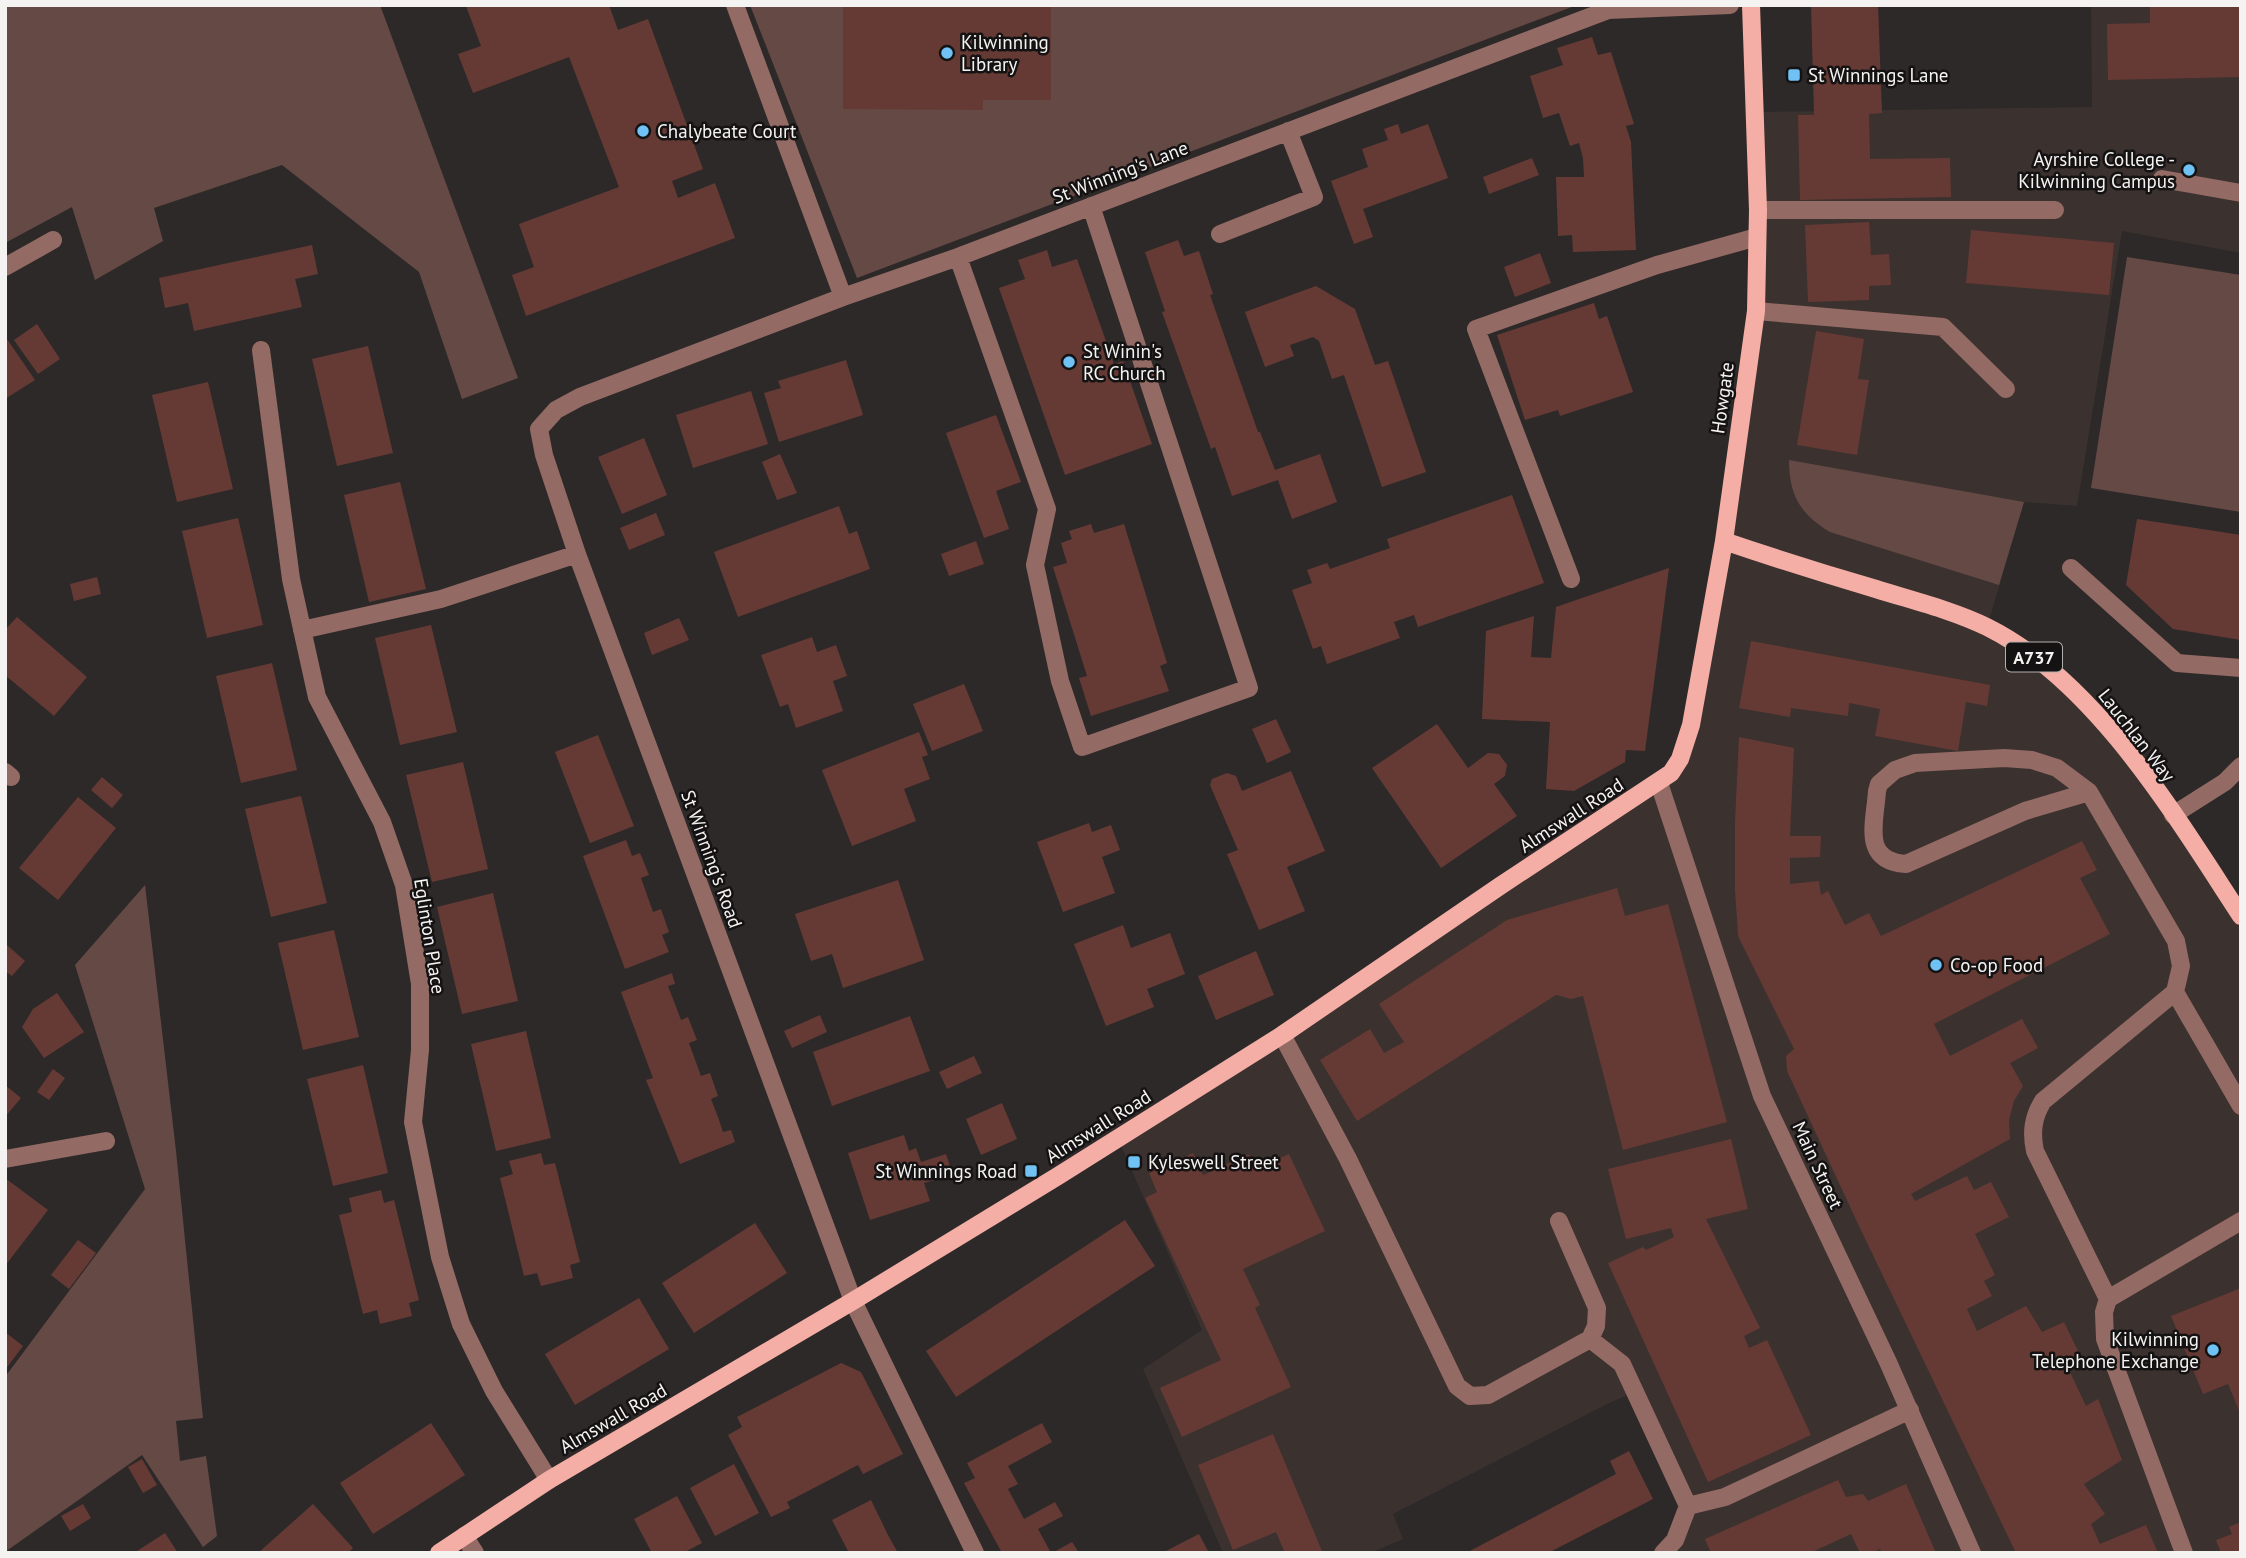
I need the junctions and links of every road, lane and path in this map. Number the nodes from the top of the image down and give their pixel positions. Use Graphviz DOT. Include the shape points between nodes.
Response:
graph roads {
  1 [pos="735,5"];
  2 [pos="1730,5"];
  3 [pos="1751,5"];
  4 [pos="1288,131"];
  5 [pos="2162,179"];
  6 [pos="2241,193"];
  7 [pos="1091,206"];
  8 [pos="1758,210"];
  9 [pos="2055,210"];
  10 [pos="1220,234"];
  11 [pos="1757,237"];
  12 [pos="53,240"];
  13 [pos="958,257"];
  14 [pos="5,267"];
  15 [pos="843,297"];
  16 [pos="1756,311"];
  17 [pos="261,350"];
  18 [pos="2006,388"];
  19 [pos="539,429"];
  20 [pos="1724,541"];
  21 [pos="577,554"];
  22 [pos="2071,568"];
  23 [pos="1571,579"];
  24 [pos="302,630"];
  25 [pos="2241,668"];
  26 [pos="2241,766"];
  27 [pos="1659,783"];
  28 [pos="2089,792"];
  29 [pos="2173,815"];
  30 [pos="2241,916"];
  31 [pos="2175,992"];
  32 [pos="1282,1035"];
  33 [pos="2241,1106"];
  34 [pos="106,1141"];
  35 [pos="5,1159"];
  36 [pos="1559,1221"];
  37 [pos="2241,1221"];
  38 [pos="2108,1299"];
  39 [pos="853,1301"];
  40 [pos="1590,1339"];
  41 [pos="1910,1410"];
  42 [pos="550,1480"];
  43 [pos="1688,1506"];
  44 [pos="464,1536"];
  45 [pos="439,1553"];
  46 [pos="475,1553"];
  47 [pos="975,1553"];
  48 [pos="1663,1553"];
  49 [pos="1972,1553"];
  50 [pos="2184,1553"];
  1 -- 15 [label="street"];
  2 -- 4 [label="street, St Winning's Lane" via="1608,9"];
  3 -- 8 [label="main road, Howgate"];
  4 -- 7 [label="street, St Winning's Lane"];
  4 -- 10 [label="street" via="1314,197"];
  5 -- 6 [label="street"];
  7 -- 13 [label="street, St Winning's Lane"];
  7 -- 13 [label="street" via="1249,688 1082,747 1060,681 1035,565 1047,509"];
  8 -- 9 [label="street"];
  8 -- 11 [label="main road, Howgate"];
  11 -- 16 [label="main road, Howgate"];
  11 -- 23 [label="street" via="1657,265 1476,329"];
  12 -- 14 [label="street"];
  13 -- 15 [label="street, St Winning's Lane"];
  15 -- 19 [label="street, St Winning's Lane" via="580,397 556,410"];
  16 -- 18 [label="street" via="1944,327"];
  16 -- 20 [label="main road, Howgate"];
  17 -- 24 [label="street, Eglinton Place" via="290,579"];
  19 -- 21 [label="street, St Winning's Road"];
  20 -- 27 [label="main road, Howgate" via="1691,725 1680,759"];
  20 -- 29 [label="main road, Lauchlan Way / A737" via="1951,612 2018,644 2095,711"];
  21 -- 24 [label="street" via="441,599"];
  21 -- 39 [label="street, St Winning's Road"];
  22 -- 25 [label="street" via="2177,663"];
  24 -- 42 [label="street, Eglinton Place" via="317,697 382,822 404,885 420,984 413,1122 440,1257 461,1324 494,1391"];
  26 -- 29 [label="street" via="2225,782"];
  27 -- 32 [label="main road, Almswall Road"];
  27 -- 41 [label="street, Main Street" via="1762,1096"];
  28 -- 28 [label="street" via="2025,811 1906,864 1889,861 1873,843 1880,784 1895,770 1915,763 2032,760 2057,768"];
  28 -- 31 [label="street" via="2176,941 2181,966"];
  29 -- 30 [label="main road, Lauchlan Way / A737"];
  31 -- 33 [label="street"];
  31 -- 38 [label="street" via="2043,1101 2034,1117 2035,1151"];
  32 -- 39 [label="main road, Almswall Road"];
  32 -- 40 [label="street" via="1348,1159 1457,1386 1470,1396 1488,1395"];
  34 -- 35 [label="street"];
  36 -- 40 [label="street" via="1597,1308"];
  37 -- 38 [label="street"];
  38 -- 50 [label="street" via="2105,1339"];
  39 -- 42 [label="main road, Almswall Road"];
  39 -- 47 [label="street"];
  40 -- 43 [label="street" via="1622,1364"];
  41 -- 43 [label="street" via="1725,1497"];
  41 -- 49 [label="street, Main Street"];
  42 -- 44 [label="main road, Almswall Road"];
  43 -- 48 [label="street" via="1675,1540"];
  44 -- 45 [label="main road, Almswall Road"];
  44 -- 46 [label="street"];
}
